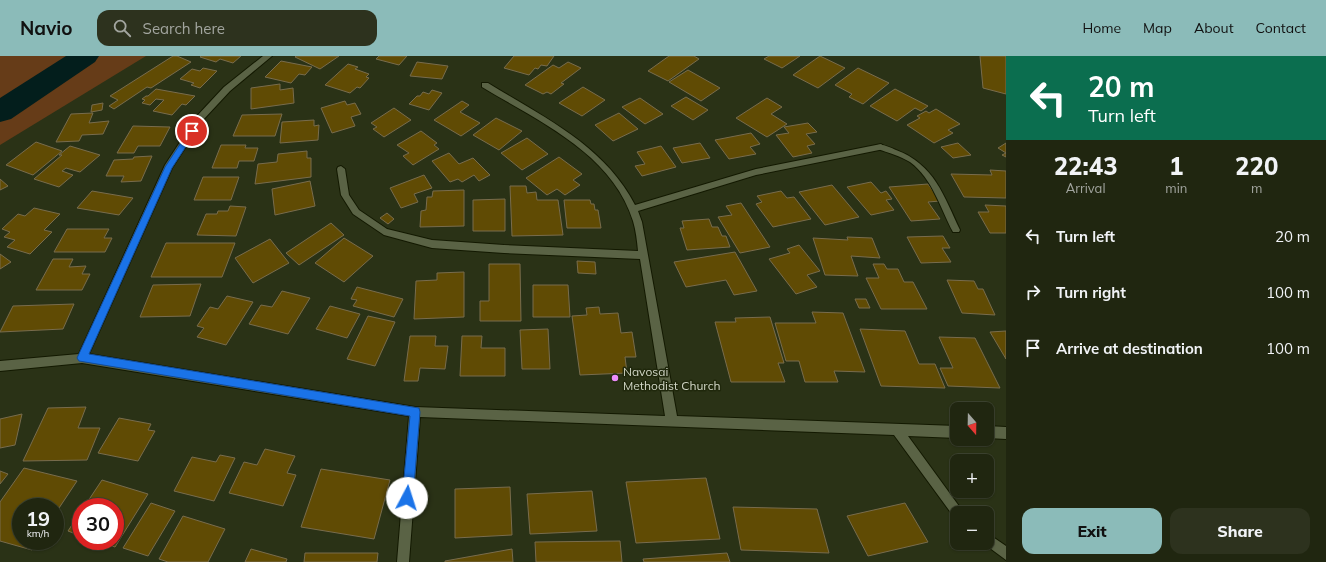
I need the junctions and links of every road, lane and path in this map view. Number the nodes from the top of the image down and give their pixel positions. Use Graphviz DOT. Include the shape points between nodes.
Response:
graph roads {
  1 [pos="268,56"];
  2 [pos="485,85"];
  3 [pos="881,147"];
  4 [pos="341,169"];
  5 [pos="634,209"];
  6 [pos="956,230"];
  7 [pos="643,255"];
  8 [pos="82,358"];
  9 [pos="0,366"];
  10 [pos="415,412"];
  11 [pos="672,422"];
  12 [pos="898,431"];
  13 [pos="950,432"];
  14 [pos="994,432"];
  15 [pos="1006,433"];
  16 [pos="953,506"];
  17 [pos="994,545"];
  18 [pos="1006,554"];
  19 [pos="403,562"];
  1 -- 8 [label="street" via="226,89 200,118 168,167"];
  2 -- 5 [label="street" via="579,143 622,189"];
  3 -- 5 [label="street" via="756,172"];
  3 -- 6 [label="lane" via="913,161 922,169 933,183"];
  4 -- 7 [label="street" via="345,196 356,212 384,232 432,244"];
  5 -- 7 [label="street"];
  7 -- 11 [label="street"];
  8 -- 9 [label="street"];
  8 -- 10 [label="street"];
  10 -- 11 [label="street"];
  10 -- 19 [label="street"];
  11 -- 12 [label="street"];
  12 -- 13 [label="street"];
  12 -- 16 [label="street"];
  14 -- 15 [label="street"];
  17 -- 18 [label="street"];
}
